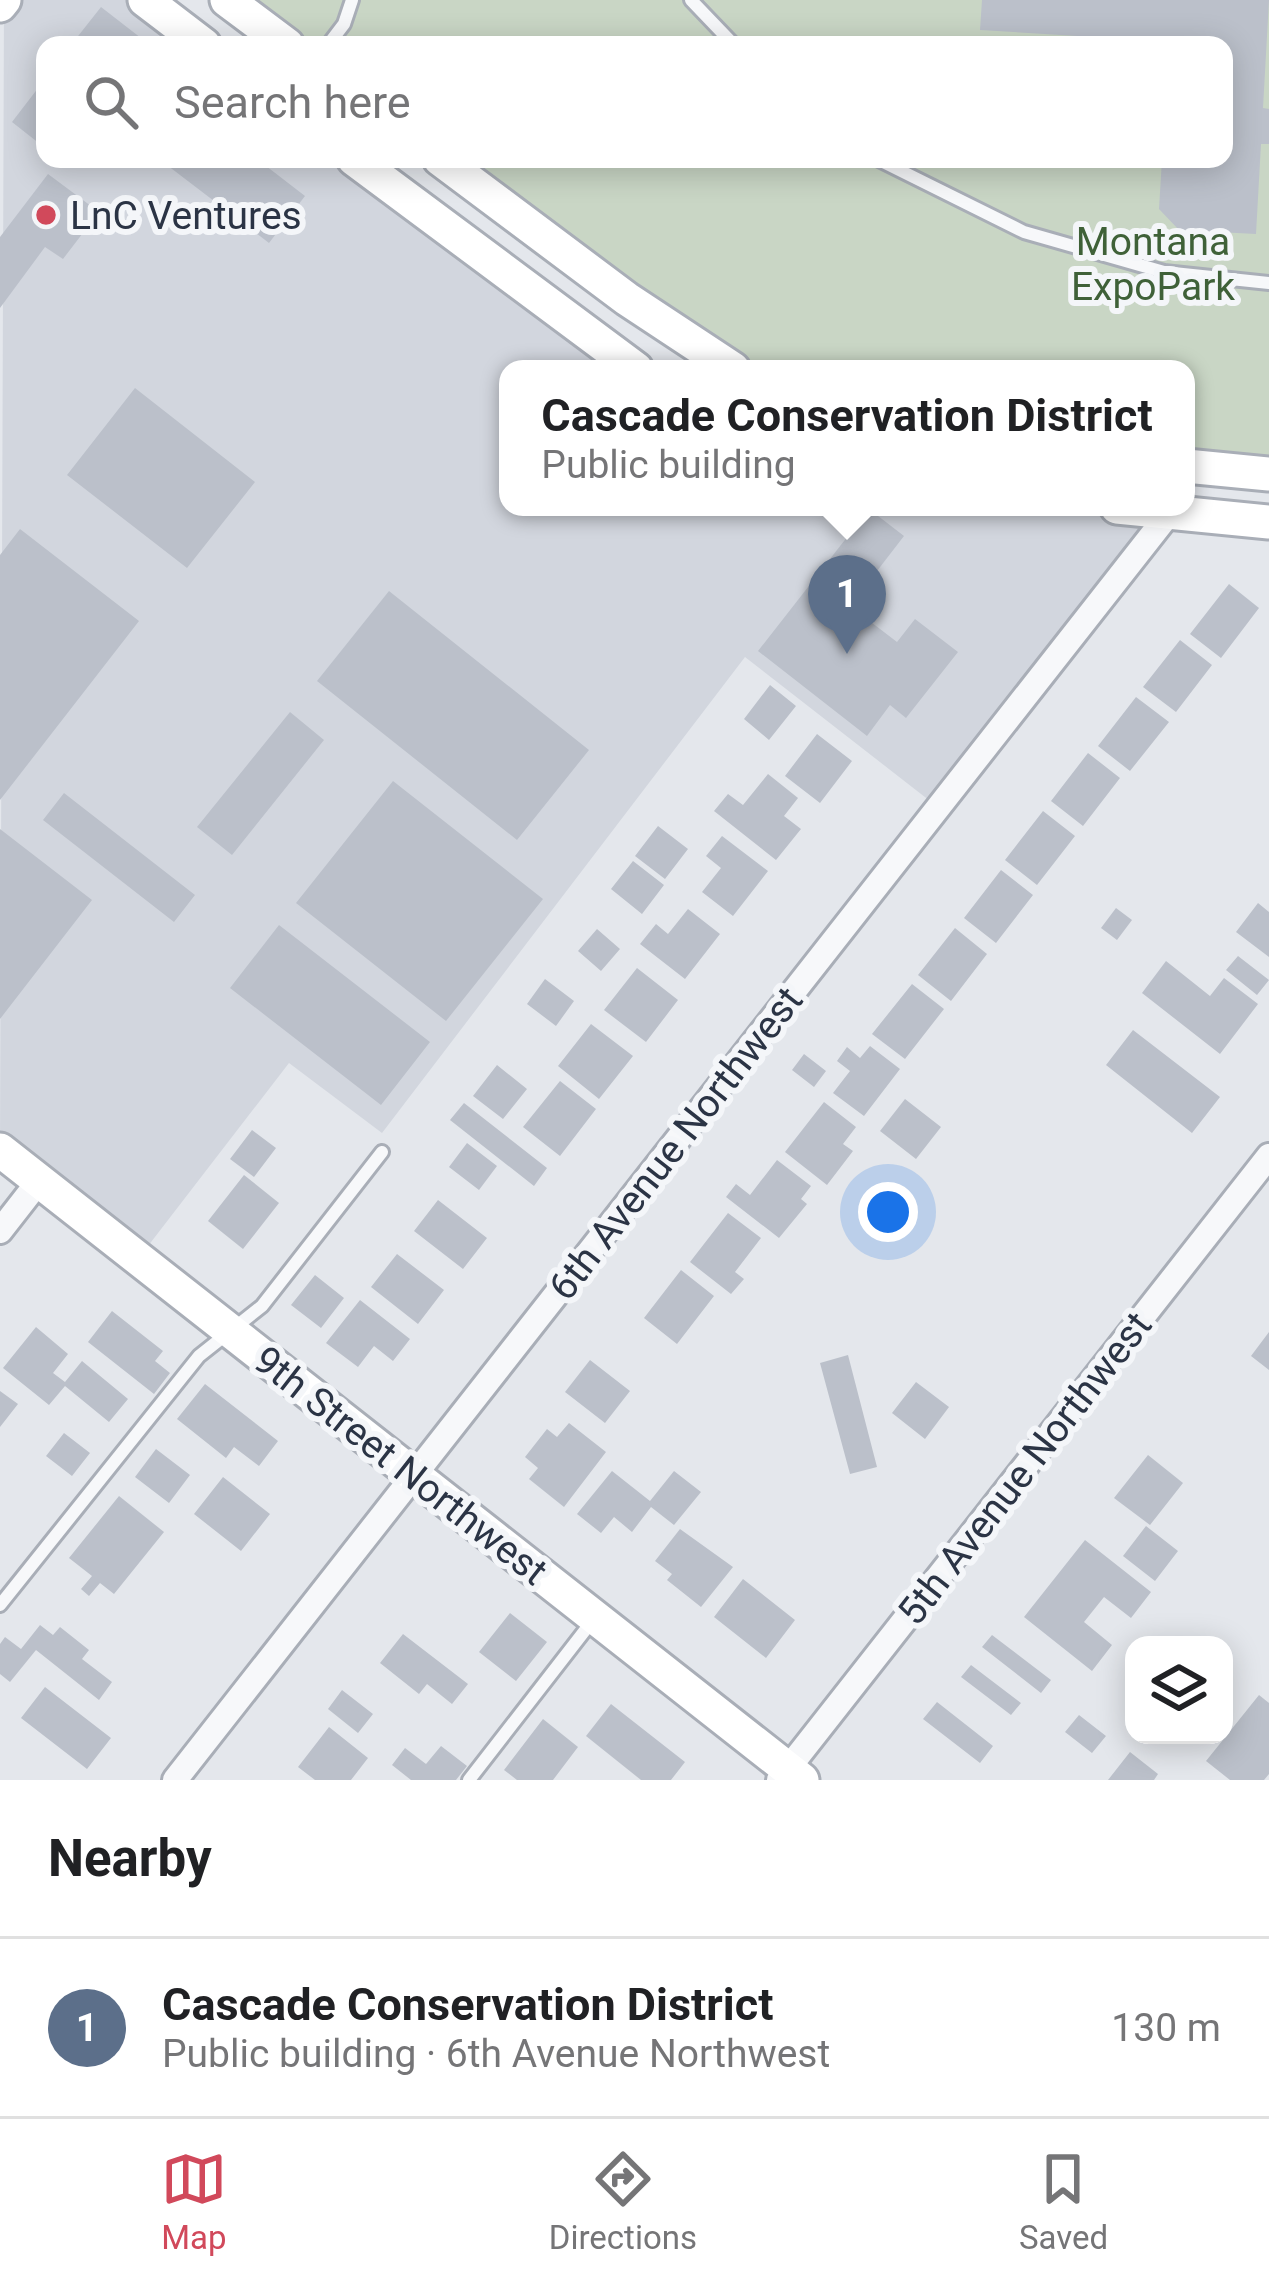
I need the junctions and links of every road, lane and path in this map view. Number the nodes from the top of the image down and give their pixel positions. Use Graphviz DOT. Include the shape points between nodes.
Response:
graph roads {
  1 [pos="145,0"];
  2 [pos="227,0"];
  3 [pos="352,0"];
  4 [pos="691,0"];
  5 [pos="192,36"];
  6 [pos="275,36"];
  7 [pos="333,36"];
  8 [pos="725,36"];
  9 [pos="367,168"];
  10 [pos="452,168"];
  11 [pos="895,168"];
  12 [pos="1269,283"];
  13 [pos="624,360"];
  14 [pos="719,360"];
  15 [pos="1269,474"];
  16 [pos="1195,485"];
  17 [pos="1195,492"];
  18 [pos="1159,516"];
  19 [pos="1269,522"];
  20 [pos="0,1150"];
  21 [pos="382,1152"];
  22 [pos="1269,1156"];
  23 [pos="39,1181"];
  24 [pos="0,1231"];
  25 [pos="230,1330"];
  26 [pos="413,1475"];
  27 [pos="0,1605"];
  28 [pos="595,1617"];
  29 [pos="790,1776"];
  30 [pos="176,1780"];
  31 [pos="469,1780"];
  1 -- 5 [label="main road"];
  2 -- 6 [label="main road"];
  3 -- 7 [label="lane"];
  4 -- 8 [label="lane"];
  9 -- 13 [label="main road"];
  10 -- 14 [label="main road"];
  11 -- 12 [label="lane" via="1024,232 1164,272"];
  15 -- 16 [label="main road"];
  17 -- 19 [label="main road"];
  18 -- 26 [label="street, 6th Avenue Northwest"];
  20 -- 23 [label="main road, 9th Street Northwest"];
  21 -- 25 [label="lane" via="262,1306"];
  22 -- 29 [label="street, 5th Avenue Northwest"];
  23 -- 24 [label="street"];
  23 -- 25 [label="main road, 9th Street Northwest"];
  25 -- 26 [label="main road, 9th Street Northwest"];
  25 -- 27 [label="lane" via="199,1355"];
  26 -- 28 [label="main road, 9th Street Northwest"];
  26 -- 30 [label="street, 6th Avenue Northwest"];
  28 -- 29 [label="main road, 9th Street Northwest"];
  28 -- 31 [label="lane"];
}
